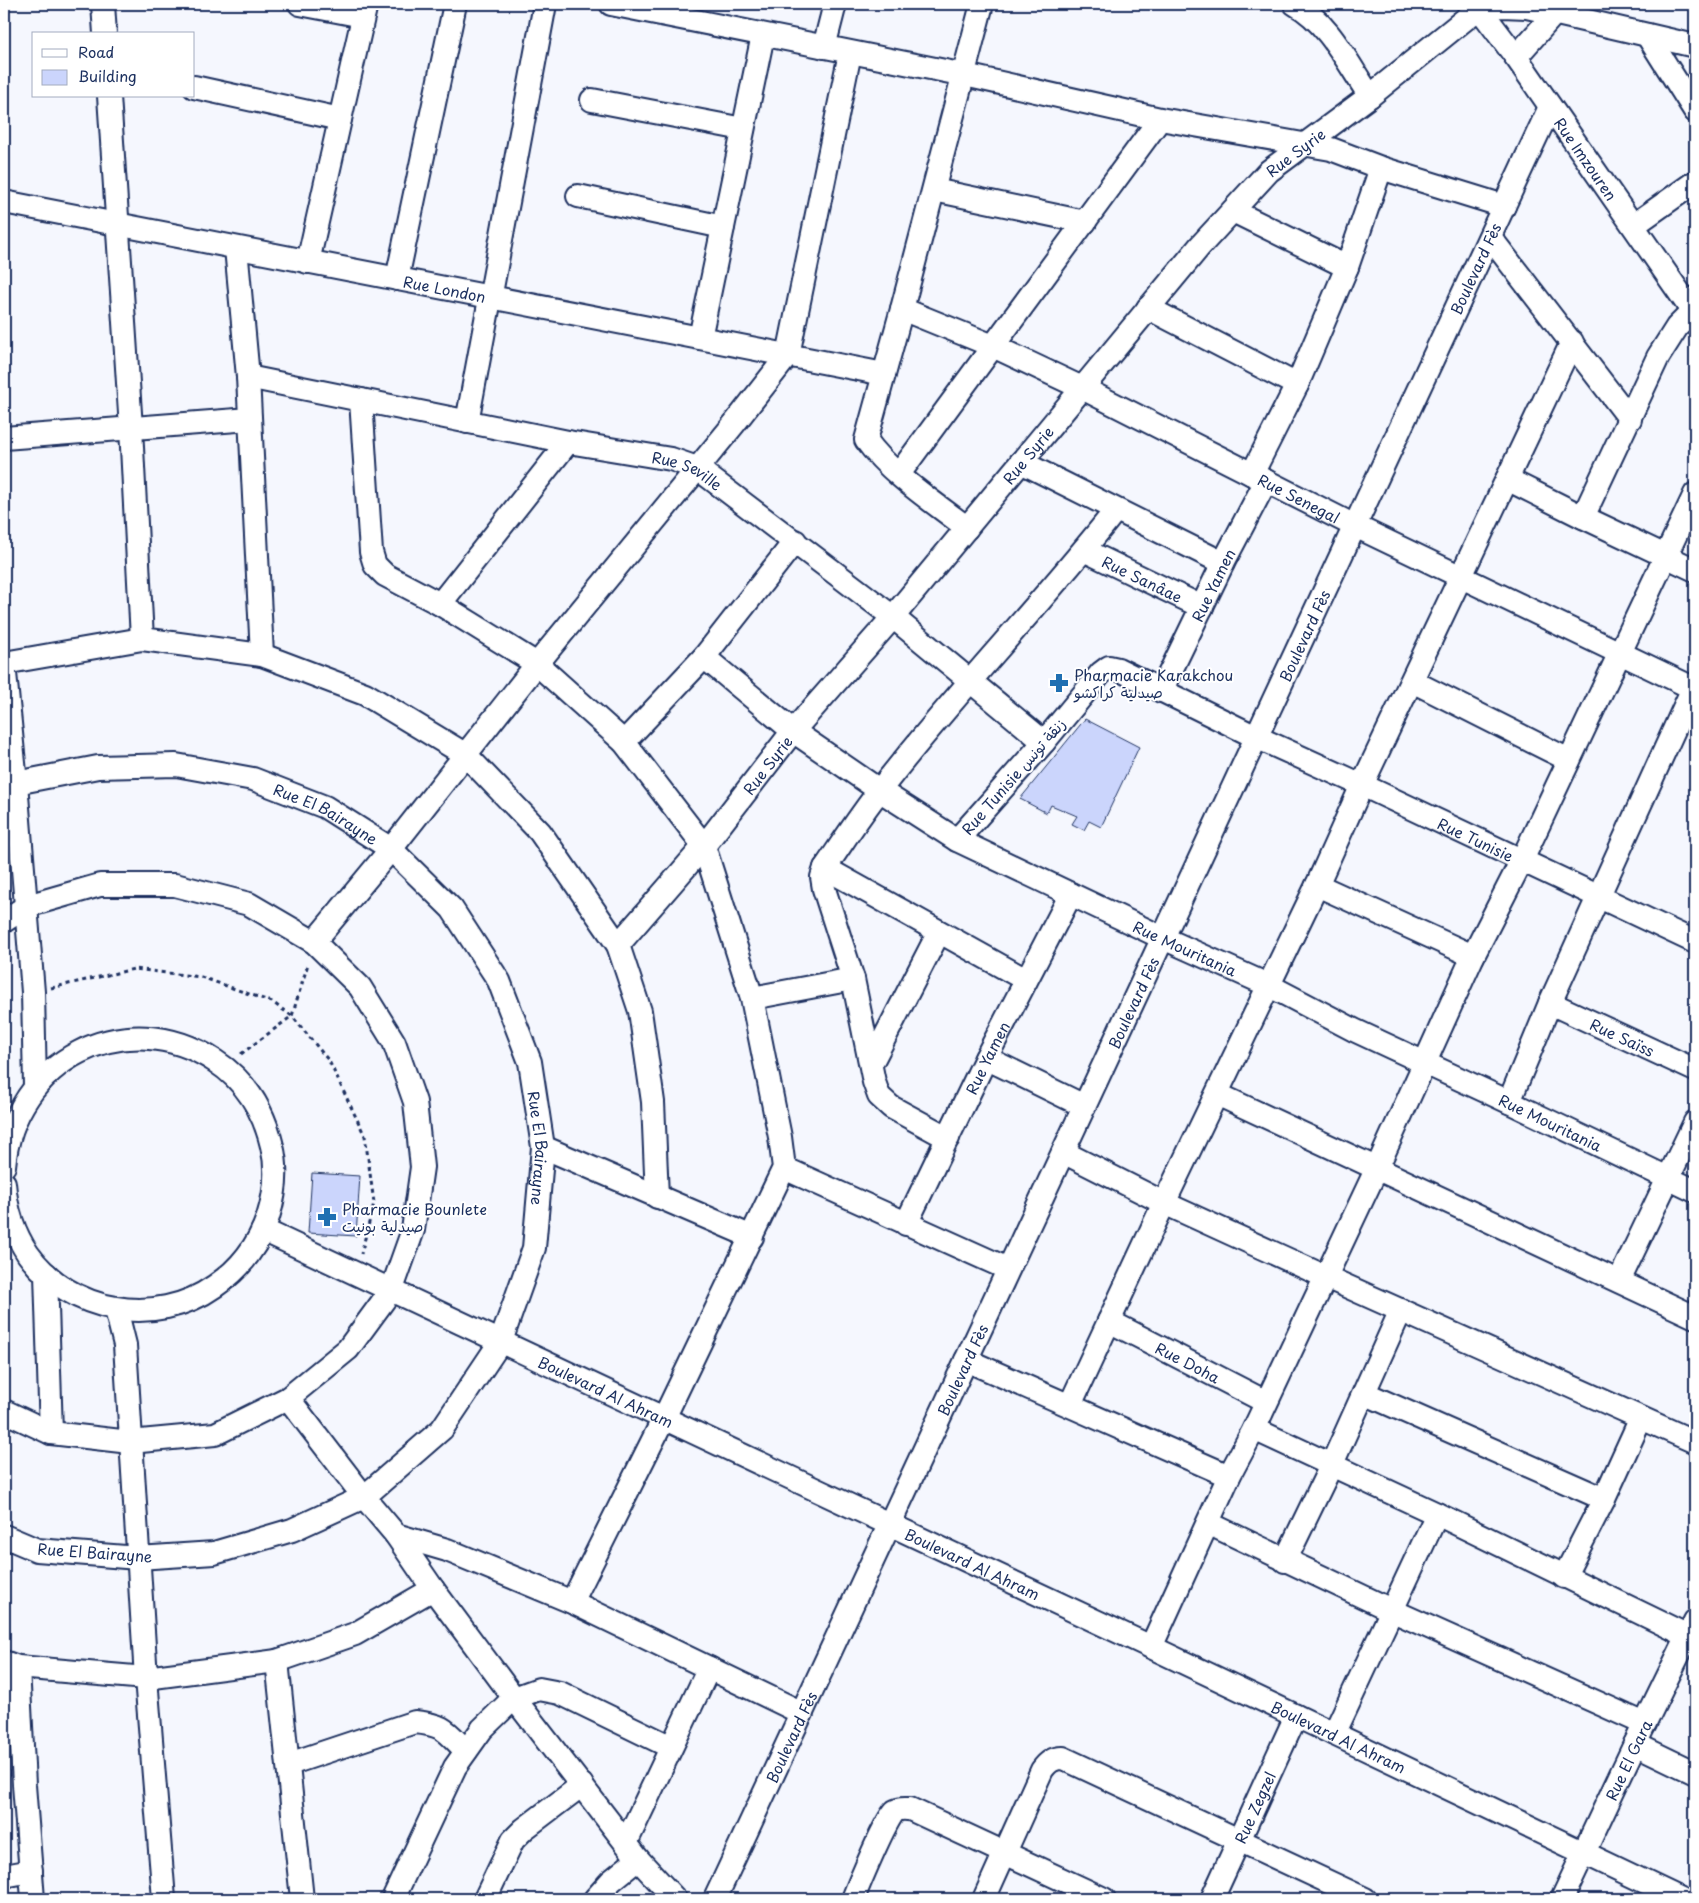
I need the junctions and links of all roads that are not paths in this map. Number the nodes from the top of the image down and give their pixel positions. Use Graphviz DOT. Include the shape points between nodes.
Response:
graph roads {
  1 [pos="103,4"];
  2 [pos="300,4"];
  3 [pos="455,4"];
  4 [pos="544,4"];
  5 [pos="611,4"];
  6 [pos="835,4"];
  7 [pos="982,4"];
  8 [pos="1295,4"];
  9 [pos="1477,6"];
  10 [pos="365,10"];
  11 [pos="1556,13"];
  12 [pos="105,32"];
  13 [pos="763,35"];
  14 [pos="1647,36"];
  15 [pos="1695,46"];
  16 [pos="824,47"];
  17 [pos="850,53"];
  18 [pos="1516,57"];
  19 [pos="964,75"];
  20 [pos="195,88"];
  21 [pos="1370,96"];
  22 [pos="108,98"];
  23 [pos="592,100"];
  24 [pos="1550,107"];
  25 [pos="1695,111"];
  26 [pos="340,120"];
  27 [pos="1160,120"];
  28 [pos="743,129"];
  29 [pos="1304,144"];
  30 [pos="1381,168"];
  31 [pos="1695,182"];
  32 [pos="934,190"];
  33 [pos="578,196"];
  34 [pos="4,202"];
  35 [pos="1504,206"];
  36 [pos="1232,211"];
  37 [pos="1085,222"];
  38 [pos="116,224"];
  39 [pos="1634,225"];
  40 [pos="723,227"];
  41 [pos="1490,237"];
  42 [pos="236,248"];
  43 [pos="308,262"];
  44 [pos="1347,267"];
  45 [pos="397,279"];
  46 [pos="490,297"];
  47 [pos="1148,308"];
  48 [pos="902,309"];
  49 [pos="1694,312"];
  50 [pos="700,338"];
  51 [pos="1572,342"];
  52 [pos="994,346"];
  53 [pos="788,355"];
  54 [pos="884,374"];
  55 [pos="248,377"];
  56 [pos="1297,385"];
  57 [pos="1082,388"];
  58 [pos="362,400"];
  59 [pos="250,418"];
  60 [pos="1630,419"];
  61 [pos="467,422"];
  62 [pos="131,428"];
  63 [pos="4,438"];
  64 [pos="568,442"];
  65 [pos="1021,462"];
  66 [pos="697,468"];
  67 [pos="899,474"];
  68 [pos="1259,478"];
  69 [pos="1507,479"];
  70 [pos="1695,494"];
  71 [pos="1115,511"];
  72 [pos="1583,518"];
  73 [pos="1355,526"];
  74 [pos="967,528"];
  75 [pos="795,541"];
  76 [pos="1084,550"];
  77 [pos="1665,556"];
  78 [pos="1223,564"];
  79 [pos="1695,570"];
  80 [pos="1460,577"];
  81 [pos="440,604"];
  82 [pos="1202,607"];
  83 [pos="893,617"];
  84 [pos="142,639"];
  85 [pos="1620,653"];
  86 [pos="262,655"];
  87 [pos="704,657"];
  88 [pos="4,663"];
  89 [pos="537,664"];
  90 [pos="1108,667"];
  91 [pos="1412,681"];
  92 [pos="970,682"];
  93 [pos="1694,689"];
  94 [pos="1161,691"];
  95 [pos="793,732"];
  96 [pos="1256,737"];
  97 [pos="624,742"];
  98 [pos="1044,742"];
  99 [pos="466,755"];
  100 [pos="1569,760"];
  101 [pos="1362,785"];
  102 [pos="10,786"];
  103 [pos="879,790"];
  104 [pos="957,840"];
  105 [pos="704,846"];
  106 [pos="391,849"];
  107 [pos="1522,860"];
  108 [pos="825,868"];
  109 [pos="1317,885"];
  110 [pos="1071,894"];
  111 [pos="1598,896"];
  112 [pos="26,906"];
  113 [pos="4,921"];
  114 [pos="939,932"];
  115 [pos="1163,938"];
  116 [pos="314,942"];
  117 [pos="1695,942"];
  118 [pos="618,946"];
  119 [pos="1473,956"];
  120 [pos="853,979"];
  121 [pos="1026,980"];
  122 [pos="1268,985"];
  123 [pos="752,998"];
  124 [pos="1550,1003"];
  125 [pos="986,1058"];
  126 [pos="1425,1063"];
  127 [pos="871,1064"];
  128 [pos="1695,1070"];
  129 [pos="35,1086"];
  130 [pos="1217,1094"];
  131 [pos="1509,1102"];
  132 [pos="1084,1106"];
  133 [pos="1695,1122"];
  134 [pos="948,1138"];
  135 [pos="543,1147"];
  136 [pos="1063,1152"];
  137 [pos="4,1166"];
  138 [pos="784,1168"];
  139 [pos="1377,1168"];
  140 [pos="1668,1178"];
  141 [pos="4,1183"];
  142 [pos="1695,1191"];
  143 [pos="657,1197"];
  144 [pos="1164,1203"];
  145 [pos="906,1224"];
  146 [pos="263,1230"];
  147 [pos="752,1237"];
  148 [pos="1008,1269"];
  149 [pos="46,1274"];
  150 [pos="1326,1277"];
  151 [pos="1619,1281"];
  152 [pos="392,1289"];
  153 [pos="116,1309"];
  154 [pos="1401,1310"];
  155 [pos="1695,1317"];
  156 [pos="1109,1321"];
  157 [pos="501,1341"];
  158 [pos="966,1360"];
  159 [pos="1364,1392"];
  160 [pos="288,1398"];
  161 [pos="1266,1402"];
  162 [pos="1070,1405"];
  163 [pos="4,1411"];
  164 [pos="664,1418"];
  165 [pos="1640,1418"];
  166 [pos="1254,1429"];
  167 [pos="51,1433"];
  168 [pos="130,1442"];
  169 [pos="1695,1442"];
  170 [pos="1331,1466"];
  171 [pos="1229,1476"];
  172 [pos="364,1497"];
  173 [pos="1604,1499"];
  174 [pos="1437,1514"];
  175 [pos="1208,1523"];
  176 [pos="889,1524"];
  177 [pos="396,1534"];
  178 [pos="4,1536"];
  179 [pos="138,1558"];
  180 [pos="1285,1561"];
  181 [pos="1564,1577"];
  182 [pos="434,1589"];
  183 [pos="572,1602"];
  184 [pos="1390,1610"];
  185 [pos="1691,1628"];
  186 [pos="1151,1647"];
  187 [pos="277,1661"];
  188 [pos="11,1664"];
  189 [pos="709,1668"];
  190 [pos="146,1678"];
  191 [pos="514,1698"];
  192 [pos="802,1713"];
  193 [pos="1296,1716"];
  194 [pos="1645,1724"];
  195 [pos="1334,1734"];
  196 [pos="1635,1744"];
  197 [pos="672,1747"];
  198 [pos="466,1751"];
  199 [pos="289,1764"];
  200 [pos="1695,1773"];
  201 [pos="582,1785"];
  202 [pos="14,1787"];
  203 [pos="1239,1842"];
  204 [pos="632,1851"];
  205 [pos="1584,1852"];
  206 [pos="1005,1854"];
  207 [pos="31,1871"];
  208 [pos="4,1876"];
  209 [pos="1094,1897"];
  210 [pos="33,1899"];
  211 [pos="164,1899"];
  212 [pos="302,1899"];
  213 [pos="393,1899"];
  214 [pos="484,1899"];
  215 [pos="595,1899"];
  216 [pos="675,1899"];
  217 [pos="714,1899"];
  218 [pos="853,1899"];
  219 [pos="984,1899"];
  220 [pos="1212,1899"];
  221 [pos="1365,1899"];
  222 [pos="1562,1899"];
  223 [pos="1681,1899"];
  1 -- 12 [label="street"];
  2 -- 10 [label="street"];
  3 -- 45 [label="street"];
  4 -- 46 [label="street"];
  5 -- 13 [label="street"];
  6 -- 16 [label="street"];
  7 -- 19 [label="street"];
  8 -- 21 [label="street" via="1323,26"];
  9 -- 11 [label="street" via="1528,8"];
  9 -- 18 [label="street, Rue Imzouren"];
  9 -- 21 [label="street, Rue Syrie"];
  10 -- 26 [label="street"];
  11 -- 14 [label="street"];
  11 -- 18 [label="street"];
  13 -- 16 [label="street"];
  13 -- 28 [label="street"];
  14 -- 15 [label="street"];
  14 -- 25 [label="street"];
  16 -- 17 [label="street"];
  17 -- 19 [label="street"];
  17 -- 53 [label="street"];
  18 -- 24 [label="street, Rue Imzouren"];
  19 -- 27 [label="street"];
  19 -- 32 [label="street"];
  20 -- 26 [label="street"];
  21 -- 29 [label="street, Rue Syrie"];
  22 -- 38 [label="street"];
  23 -- 28 [label="street"];
  24 -- 35 [label="street, Boulevard Fès"];
  24 -- 39 [label="street, Rue Imzouren"];
  26 -- 43 [label="street"];
  27 -- 29 [label="street"];
  27 -- 37 [label="street"];
  28 -- 40 [label="street"];
  29 -- 30 [label="street"];
  29 -- 36 [label="street, Rue Syrie" via="1269,171"];
  30 -- 35 [label="street"];
  30 -- 44 [label="street, Rue Yamen"];
  31 -- 39 [label="street"];
  32 -- 37 [label="street"];
  32 -- 48 [label="street"];
  33 -- 40 [label="street"];
  34 -- 38 [label="street, Rue London"];
  35 -- 41 [label="street, Boulevard Fès"];
  36 -- 44 [label="street"];
  36 -- 47 [label="street, Rue Syrie"];
  37 -- 52 [label="street"];
  38 -- 42 [label="street, Rue London"];
  38 -- 62 [label="street"];
  39 -- 49 [label="street, Rue Imzouren"];
  40 -- 50 [label="street"];
  41 -- 51 [label="street"];
  41 -- 73 [label="street, Boulevard Fès"];
  42 -- 43 [label="street, Rue London"];
  42 -- 55 [label="street"];
  43 -- 45 [label="street, Rue London"];
  44 -- 56 [label="street, Rue Yamen"];
  45 -- 46 [label="street, Rue London"];
  46 -- 50 [label="street, Rue London"];
  46 -- 61 [label="street"];
  47 -- 56 [label="street"];
  47 -- 57 [label="street, Rue Syrie"];
  48 -- 52 [label="street, Rue Senegal"];
  48 -- 54 [label="street"];
  49 -- 60 [label="street" via="1677,327 1658,357"];
  50 -- 53 [label="street, Rue London"];
  51 -- 60 [label="street"];
  51 -- 69 [label="street"];
  52 -- 57 [label="street, Rue Senegal"];
  52 -- 67 [label="street"];
  53 -- 54 [label="street, Rue London"];
  53 -- 66 [label="street"];
  54 -- 67 [label="street" via="866,440 875,453"];
  55 -- 58 [label="street, Rue Seville"];
  55 -- 59 [label="street"];
  56 -- 68 [label="street, Rue Yamen"];
  57 -- 65 [label="street, Rue Syrie"];
  57 -- 68 [label="street, Rue Senegal"];
  58 -- 61 [label="street, Rue Seville"];
  58 -- 81 [label="street" via="372,559 385,575"];
  59 -- 62 [label="street"];
  59 -- 86 [label="street"];
  60 -- 72 [label="street"];
  61 -- 64 [label="street, Rue Seville"];
  62 -- 63 [label="street"];
  62 -- 84 [label="street"];
  64 -- 66 [label="street, Rue Seville" via="671,459"];
  64 -- 81 [label="street"];
  65 -- 71 [label="street"];
  65 -- 74 [label="street, Rue Syrie"];
  66 -- 75 [label="street, Rue Seville"];
  66 -- 89 [label="street"];
  67 -- 74 [label="street"];
  68 -- 73 [label="street, Rue Senegal"];
  68 -- 78 [label="street, Rue Yamen"];
  69 -- 72 [label="street"];
  69 -- 80 [label="street"];
  70 -- 77 [label="street"];
  71 -- 76 [label="street"];
  71 -- 78 [label="street"];
  72 -- 77 [label="street"];
  73 -- 80 [label="street, Rue Senegal"];
  73 -- 96 [label="street, Boulevard Fès"];
  74 -- 83 [label="street, Rue Syrie"];
  75 -- 83 [label="street, Rue Seville"];
  75 -- 87 [label="street"];
  76 -- 82 [label="street, Rue Sanâae"];
  76 -- 92 [label="street"];
  77 -- 79 [label="street"];
  77 -- 85 [label="street"];
  78 -- 82 [label="street, Rue Yamen"];
  80 -- 85 [label="street, Rue Senegal"];
  80 -- 91 [label="street"];
  81 -- 89 [label="street"];
  82 -- 94 [label="street, Rue Yamen"];
  83 -- 92 [label="street, Rue Seville"];
  83 -- 95 [label="street, Rue Syrie"];
  84 -- 86 [label="street"];
  84 -- 88 [label="street"];
  85 -- 93 [label="street, Rue Senegal"];
  85 -- 100 [label="street"];
  86 -- 99 [label="street" via="365,694"];
  87 -- 95 [label="street, Rue Mouritania"];
  87 -- 97 [label="street"];
  88 -- 102 [label="street"];
  89 -- 97 [label="street"];
  89 -- 99 [label="street"];
  90 -- 94 [label="street, Rue Tunisie"];
  90 -- 98 [label="street, Rue Tunisie زنقة تونس"];
  91 -- 100 [label="street"];
  91 -- 101 [label="street"];
  92 -- 98 [label="street, Rue Seville"];
  92 -- 103 [label="street"];
  93 -- 111 [label="street"];
  94 -- 96 [label="street, Rue Tunisie"];
  95 -- 103 [label="street, Rue Mouritania"];
  95 -- 105 [label="street, Rue Syrie"];
  96 -- 101 [label="street, Rue Tunisie"];
  96 -- 115 [label="street, Boulevard Fès"];
  97 -- 105 [label="street"];
  98 -- 104 [label="street, Rue Tunisie زنقة تونس"];
  99 -- 106 [label="street"];
  99 -- 118 [label="street" via="540,832"];
  100 -- 107 [label="street"];
  101 -- 107 [label="street, Rue Tunisie"];
  101 -- 109 [label="street"];
  102 -- 106 [label="street, Rue El Bairayne" via="98,767 176,765 253,779 325,807"];
  102 -- 112 [label="street"];
  103 -- 104 [label="street, Rue Mouritania"];
  103 -- 108 [label="street"];
  104 -- 110 [label="street, Rue Mouritania"];
  105 -- 118 [label="street, Rue Syrie"];
  105 -- 123 [label="street"];
  106 -- 116 [label="street"];
  106 -- 135 [label="street, Rue El Bairayne" via="452,909 500,981 530,1062"];
  107 -- 111 [label="street, Rue Tunisie"];
  107 -- 119 [label="street"];
  108 -- 114 [label="street"];
  108 -- 120 [label="street" via="822,877 824,889"];
  109 -- 119 [label="street"];
  109 -- 122 [label="street"];
  110 -- 115 [label="street, Rue Mouritania"];
  110 -- 121 [label="street, Rue Yamen"];
  111 -- 117 [label="street, Rue Tunisie"];
  111 -- 124 [label="street"];
  112 -- 113 [label="street"];
  112 -- 116 [label="street" via="100,885 175,884 249,904"];
  112 -- 129 [label="street" via="34,992"];
  114 -- 121 [label="street"];
  114 -- 127 [label="street"];
  115 -- 122 [label="street, Rue Mouritania"];
  115 -- 132 [label="street, Boulevard Fès"];
  116 -- 152 [label="street" via="360,987 394,1042 415,1102 422,1167 413,1230"];
  118 -- 143 [label="street" via="640,1010 652,1102"];
  119 -- 126 [label="street"];
  120 -- 123 [label="street"];
  120 -- 127 [label="street"];
  121 -- 125 [label="street, Rue Yamen"];
  122 -- 126 [label="street, Rue Mouritania"];
  122 -- 130 [label="street"];
  123 -- 138 [label="street"];
  124 -- 128 [label="street, Rue Saïss"];
  124 -- 131 [label="street"];
  125 -- 132 [label="street"];
  125 -- 134 [label="street, Rue Yamen"];
  126 -- 131 [label="street, Rue Mouritania"];
  126 -- 139 [label="street"];
  127 -- 134 [label="street" via="879,1096 891,1107"];
  129 -- 137 [label="street" via="11,1128"];
  129 -- 146 [label="street" via="76,1053 100,1043 152,1038 202,1052 242,1085 258,1106 268,1129 276,1180 272,1206"];
  130 -- 139 [label="street"];
  130 -- 144 [label="street"];
  131 -- 140 [label="street, Rue Mouritania"];
  132 -- 136 [label="street, Boulevard Fès"];
  133 -- 140 [label="street"];
  134 -- 145 [label="street, Rue Yamen"];
  135 -- 143 [label="street"];
  135 -- 157 [label="street, Rue El Bairayne" via="534,1248"];
  136 -- 144 [label="street"];
  136 -- 148 [label="street, Boulevard Fès"];
  138 -- 145 [label="street"];
  138 -- 147 [label="street"];
  139 -- 150 [label="street"];
  139 -- 151 [label="street"];
  140 -- 142 [label="street, Rue Mouritania"];
  140 -- 151 [label="street"];
  141 -- 149 [label="street" via="14,1230 28,1254"];
  143 -- 147 [label="street"];
  144 -- 150 [label="street"];
  144 -- 156 [label="street"];
  145 -- 148 [label="street"];
  146 -- 152 [label="street, Boulevard Al Ahram"];
  146 -- 153 [label="street" via="248,1256 228,1278 203,1295 175,1306 146,1310"];
  147 -- 164 [label="street"];
  148 -- 158 [label="street, Boulevard Fès"];
  149 -- 153 [label="street" via="67,1290"];
  149 -- 167 [label="street"];
  150 -- 154 [label="street"];
  150 -- 161 [label="street"];
  151 -- 155 [label="street"];
  152 -- 157 [label="street, Boulevard Al Ahram"];
  152 -- 160 [label="street" via="348,1349"];
  153 -- 168 [label="street" via="125,1345"];
  154 -- 159 [label="street"];
  154 -- 165 [label="street"];
  156 -- 161 [label="street, Rue Doha"];
  156 -- 162 [label="street"];
  157 -- 164 [label="street, Boulevard Al Ahram"];
  157 -- 172 [label="street, Rue El Bairayne" via="442,1429"];
  158 -- 162 [label="street"];
  158 -- 176 [label="street, Boulevard Fès"];
  159 -- 170 [label="street"];
  159 -- 173 [label="street"];
  160 -- 168 [label="street" via="215,1434"];
  160 -- 172 [label="street"];
  161 -- 166 [label="street"];
  162 -- 171 [label="street"];
  163 -- 167 [label="street"];
  164 -- 176 [label="street, Boulevard Al Ahram"];
  164 -- 183 [label="street"];
  165 -- 169 [label="street"];
  165 -- 173 [label="street"];
  166 -- 170 [label="street"];
  166 -- 171 [label="street"];
  167 -- 168 [label="street"];
  168 -- 179 [label="street"];
  170 -- 174 [label="street"];
  170 -- 180 [label="street"];
  171 -- 175 [label="street"];
  172 -- 177 [label="street"];
  172 -- 179 [label="street, Rue El Bairayne" via="292,1530 214,1554"];
  173 -- 181 [label="street"];
  174 -- 181 [label="street"];
  174 -- 184 [label="street"];
  175 -- 180 [label="street"];
  175 -- 186 [label="street"];
  176 -- 186 [label="street, Boulevard Al Ahram"];
  176 -- 192 [label="street, Boulevard Fès"];
  177 -- 182 [label="street"];
  177 -- 183 [label="street" via="447,1550"];
  178 -- 179 [label="street, Rue El Bairayne" via="37,1550"];
  179 -- 190 [label="street"];
  180 -- 184 [label="street"];
  181 -- 185 [label="street"];
  182 -- 187 [label="street" via="355,1634"];
  182 -- 191 [label="street"];
  183 -- 189 [label="street"];
  184 -- 194 [label="street"];
  184 -- 195 [label="street"];
  185 -- 194 [label="street, Rue El Gara"];
  186 -- 193 [label="street, Boulevard Al Ahram"];
  187 -- 190 [label="street"];
  187 -- 199 [label="street"];
  188 -- 190 [label="street"];
  188 -- 202 [label="street"];
  189 -- 192 [label="street"];
  189 -- 197 [label="street"];
  190 -- 211 [label="street"];
  191 -- 197 [label="street" via="539,1689 560,1693"];
  191 -- 198 [label="street"];
  191 -- 201 [label="street"];
  192 -- 217 [label="street, Boulevard Fès"];
  193 -- 195 [label="street, Boulevard Al Ahram"];
  193 -- 203 [label="street, Rue Zegzel"];
  194 -- 196 [label="street, Rue El Gara"];
  195 -- 205 [label="street, Boulevard Al Ahram"];
  196 -- 200 [label="street"];
  196 -- 205 [label="street, Rue El Gara"];
  197 -- 204 [label="street"];
  198 -- 199 [label="street" via="443,1728 415,1722"];
  198 -- 213 [label="street" via="455,1767"];
  199 -- 212 [label="street"];
  201 -- 204 [label="street"];
  201 -- 214 [label="street" via="513,1840"];
  202 -- 207 [label="street"];
  203 -- 206 [label="street" via="1063,1758 1056,1758 1042,1770"];
  203 -- 220 [label="street, Rue Zegzel"];
  203 -- 221 [label="street"];
  204 -- 215 [label="street"];
  204 -- 216 [label="street"];
  205 -- 222 [label="street, Rue El Gara"];
  205 -- 223 [label="street, Boulevard Al Ahram"];
  206 -- 209 [label="street"];
  206 -- 218 [label="street" via="910,1809 895,1811"];
  206 -- 219 [label="street"];
  207 -- 208 [label="street"];
  207 -- 210 [label="street"];
}
